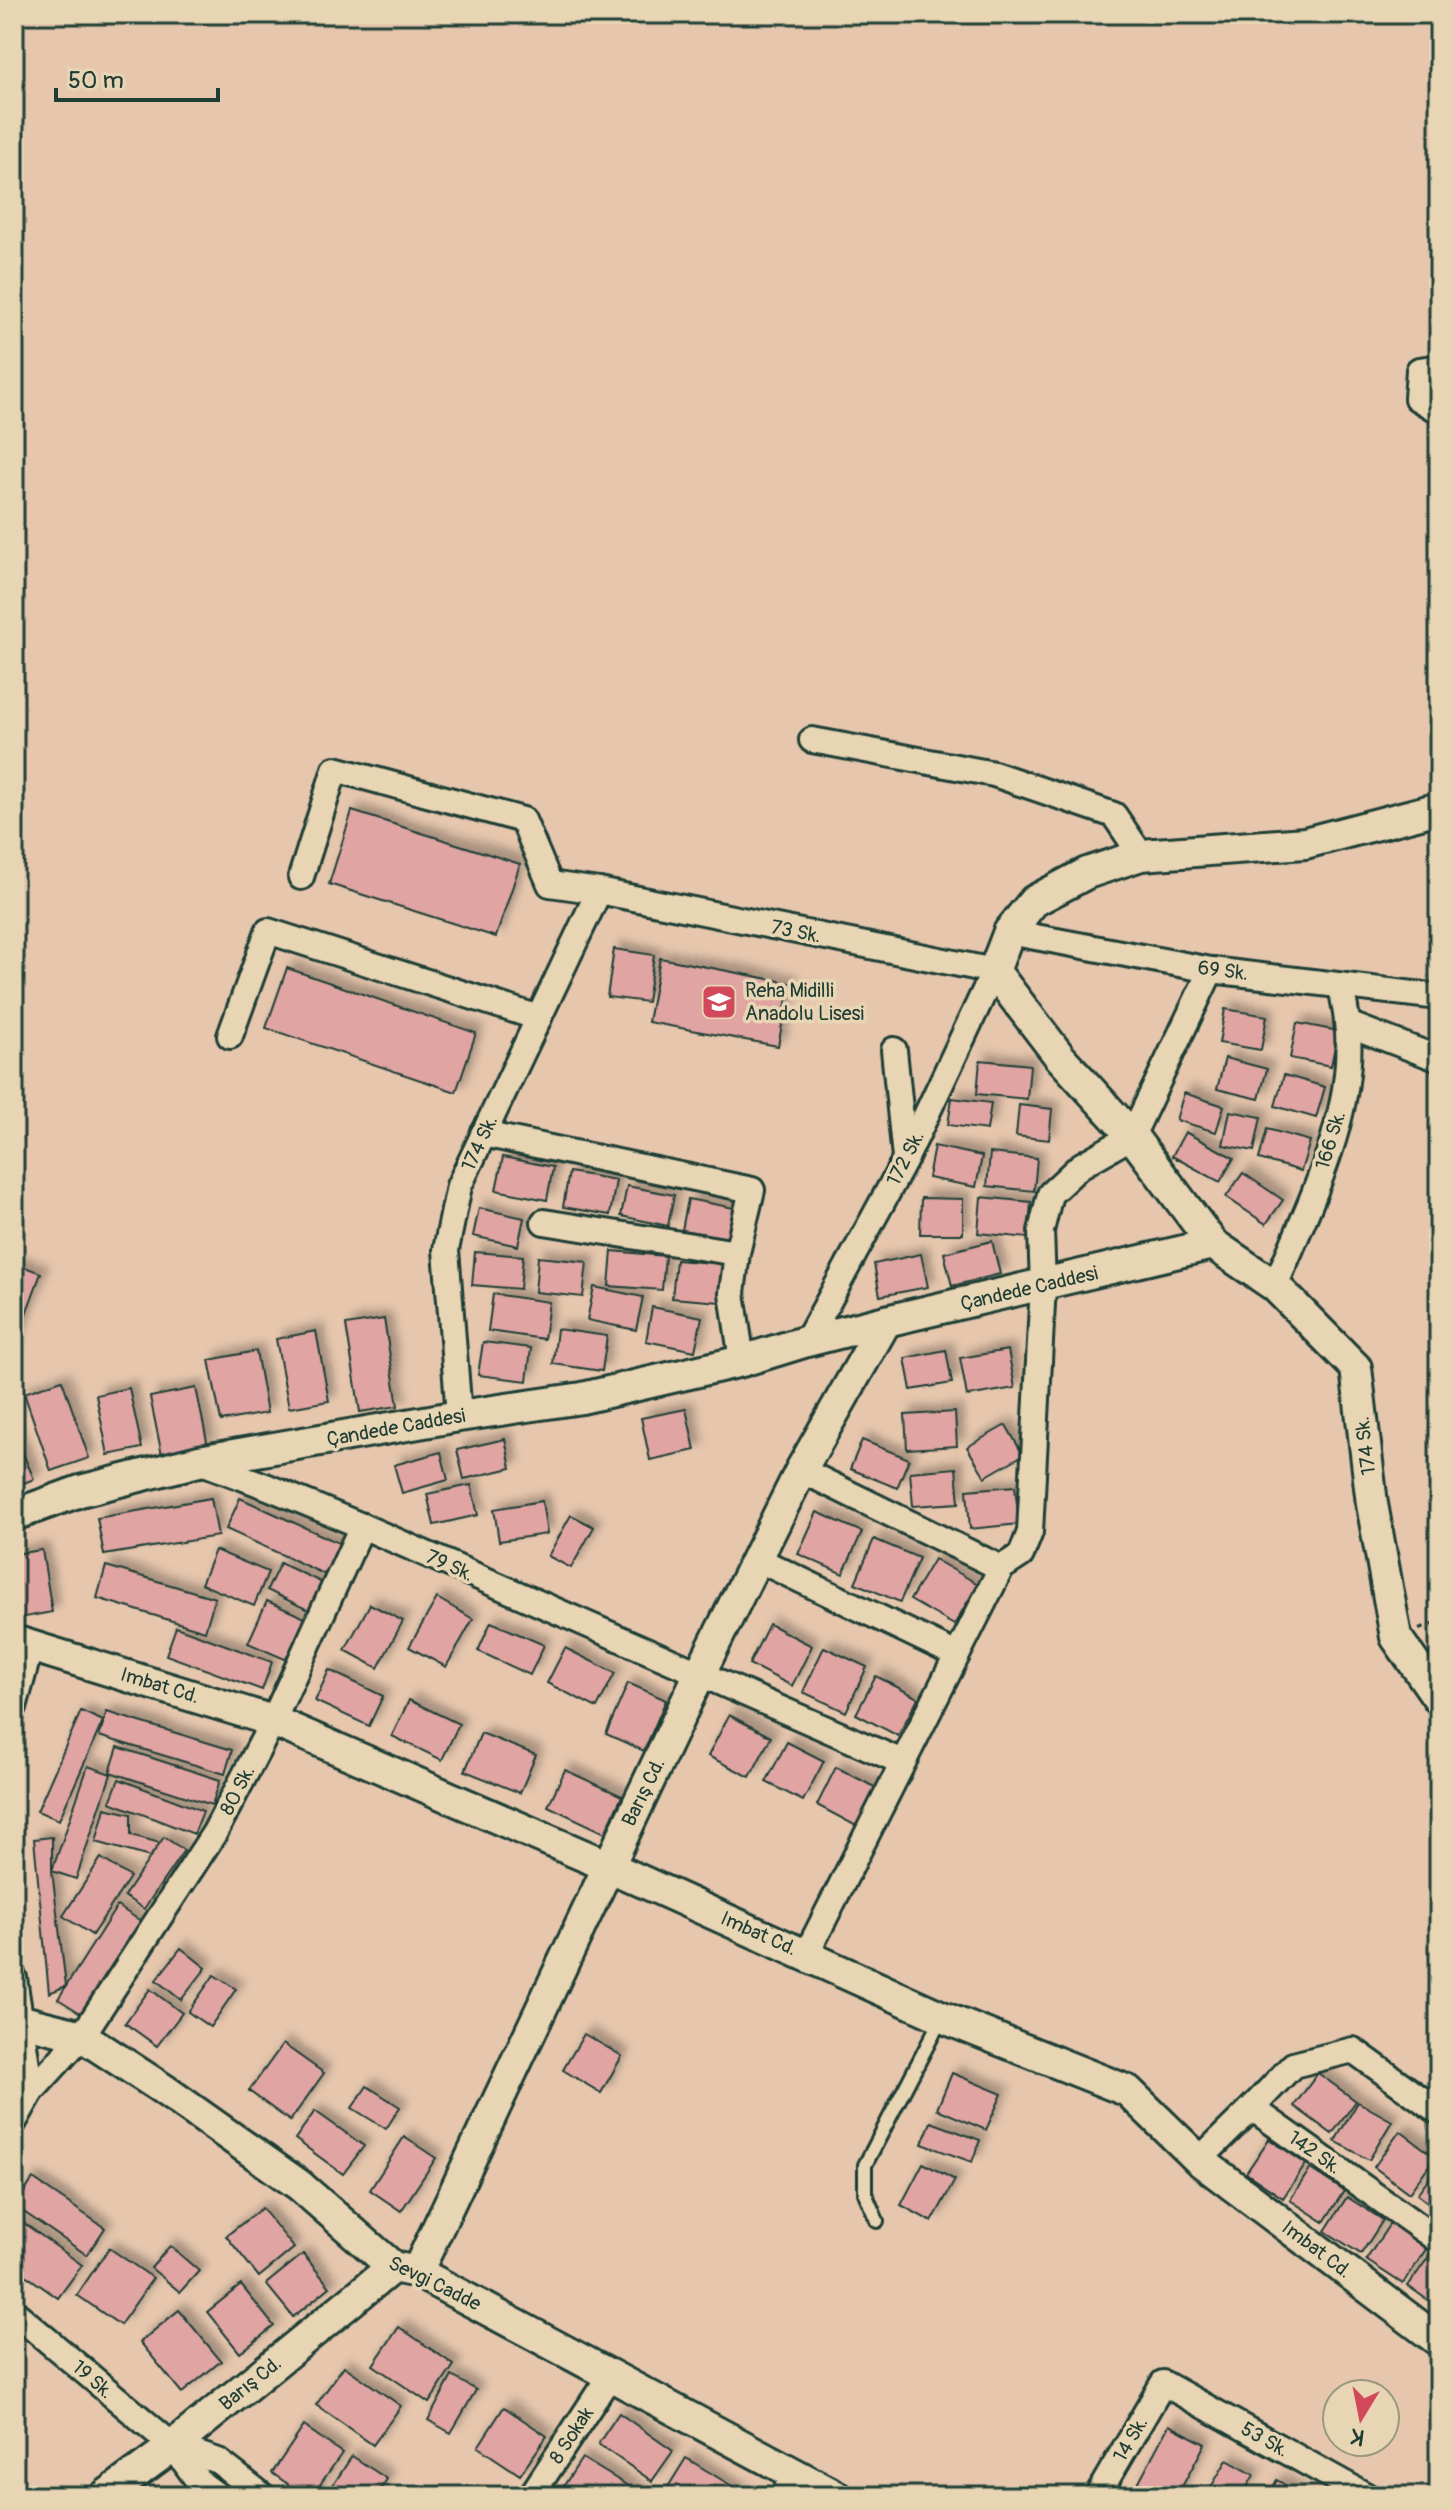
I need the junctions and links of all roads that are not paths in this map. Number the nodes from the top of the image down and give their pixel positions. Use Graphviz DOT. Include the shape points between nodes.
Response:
graph roads {
  1 [pos="1439,367"];
  2 [pos="1439,411"];
  3 [pos="812,740"];
  4 [pos="1439,808"];
  5 [pos="1141,855"];
  6 [pos="301,877"];
  7 [pos="599,891"];
  8 [pos="1009,932"];
  9 [pos="1211,970"];
  10 [pos="994,971"];
  11 [pos="1341,986"];
  12 [pos="1439,997"];
  13 [pos="539,1018"];
  14 [pos="1348,1024"];
  15 [pos="230,1036"];
  16 [pos="894,1050"];
  17 [pos="1439,1059"];
  18 [pos="483,1134"];
  19 [pos="1132,1136"];
  20 [pos="905,1160"];
  21 [pos="544,1222"];
  22 [pos="1213,1244"];
  23 [pos="737,1253"];
  24 [pos="1043,1285"];
  25 [pos="1275,1286"];
  26 [pos="886,1321"];
  27 [pos="807,1341"];
  28 [pos="742,1361"];
  29 [pos="459,1416"];
  30 [pos="199,1461"];
  31 [pos="801,1470"];
  32 [pos="14,1515"];
  33 [pos="362,1526"];
  34 [pos="757,1559"];
  35 [pos="1001,1568"];
  36 [pos="22,1643"];
  37 [pos="957,1655"];
  38 [pos="699,1675"];
  39 [pos="1439,1699"];
  40 [pos="14,1707"];
  41 [pos="273,1721"];
  42 [pos="902,1762"];
  43 [pos="608,1866"];
  44 [pos="806,1955"];
  45 [pos="14,1978"];
  46 [pos="942,2017"];
  47 [pos="17,2020"];
  48 [pos="82,2036"];
  49 [pos="31,2092"];
  50 [pos="1252,2108"];
  51 [pos="1439,2112"];
  52 [pos="14,2122"];
  53 [pos="1199,2160"];
  54 [pos="877,2221"];
  55 [pos="1439,2241"];
  56 [pos="405,2270"];
  57 [pos="14,2312"];
  58 [pos="1439,2341"];
  59 [pos="611,2374"];
  60 [pos="1163,2383"];
  61 [pos="173,2446"];
  62 [pos="788,2485"];
  63 [pos="105,2496"];
  64 [pos="218,2496"];
  65 [pos="263,2496"];
  66 [pos="531,2496"];
  67 [pos="836,2496"];
  68 [pos="1097,2496"];
  69 [pos="1367,2496"];
  1 -- 2 [label="street" via="1419,370 1417,398"];
  3 -- 5 [label="street" via="994,774 1114,815"];
  4 -- 5 [label="street" via="1305,843"];
  5 -- 8 [label="street" via="1087,873 1034,901"];
  6 -- 7 [label="street, 73 Sk." via="335,769 523,820 550,884"];
  7 -- 10 [label="street, 73 Sk."];
  7 -- 13 [label="street, 174 Sk."];
  8 -- 9 [label="street, 69 Sk."];
  8 -- 10 [label="street"];
  9 -- 11 [label="street, 69 Sk."];
  9 -- 19 [label="street"];
  10 -- 19 [label="street" via="1060,1057"];
  10 -- 20 [label="street, 172 Sk."];
  11 -- 12 [label="street, 69 Sk."];
  11 -- 14 [label="street, 166 Sk."];
  13 -- 15 [label="street" via="268,931"];
  13 -- 18 [label="street, 174 Sk."];
  14 -- 17 [label="street"];
  14 -- 25 [label="street, 166 Sk." via="1347,1075 1338,1124"];
  16 -- 20 [label="street"];
  18 -- 23 [label="street" via="752,1190"];
  18 -- 29 [label="street, 174 Sk." via="459,1186 446,1250"];
  19 -- 22 [label="street"];
  19 -- 24 [label="street" via="1080,1166 1050,1194 1041,1231"];
  20 -- 27 [label="street, 172 Sk."];
  21 -- 23 [label="street"];
  22 -- 24 [label="street, Çandede Caddesi"];
  22 -- 25 [label="street, 174 Sk."];
  23 -- 28 [label="street" via="732,1293"];
  24 -- 26 [label="street, Çandede Caddesi"];
  24 -- 35 [label="street" via="1030,1532 1021,1555"];
  25 -- 39 [label="street, 174 Sk." via="1356,1368 1372,1504 1396,1637"];
  26 -- 27 [label="street, Çandede Caddesi"];
  26 -- 31 [label="street, Barış Cd."];
  27 -- 28 [label="street, Çandede Caddesi"];
  28 -- 29 [label="street, Çandede Caddesi" via="582,1398"];
  29 -- 30 [label="street, Çandede Caddesi"];
  30 -- 32 [label="street, Çandede Caddesi" via="80,1491"];
  30 -- 33 [label="street, 79 Sk."];
  31 -- 34 [label="street, Barış Cd."];
  31 -- 35 [label="street"];
  33 -- 38 [label="street, 79 Sk."];
  33 -- 41 [label="street, 80 Sk."];
  34 -- 37 [label="street"];
  34 -- 38 [label="street, Barış Cd."];
  35 -- 37 [label="street"];
  36 -- 40 [label="street"];
  36 -- 41 [label="street, Imbat Cd."];
  37 -- 42 [label="street"];
  38 -- 42 [label="street, 79 Sk."];
  38 -- 43 [label="street, Barış Cd."];
  41 -- 43 [label="street, Imbat Cd."];
  41 -- 48 [label="street, 80 Sk." via="215,1832"];
  42 -- 44 [label="street"];
  43 -- 44 [label="street, Imbat Cd."];
  43 -- 56 [label="street, Barış Cd."];
  44 -- 46 [label="street, Imbat Cd."];
  45 -- 47 [label="street"];
  46 -- 53 [label="street, Imbat Cd." via="1128,2091"];
  46 -- 54 [label="lane" via="865,2165 865,2193"];
  47 -- 48 [label="street, Sevgi Cadde"];
  47 -- 49 [label="street"];
  48 -- 49 [label="street, 80 Sk."];
  48 -- 56 [label="street, Sevgi Cadde" via="299,2185"];
  49 -- 52 [label="street, 80 Sk."];
  50 -- 51 [label="street" via="1293,2065 1353,2050"];
  50 -- 53 [label="street"];
  50 -- 55 [label="street, 142 Sk."];
  53 -- 58 [label="street, Imbat Cd."];
  56 -- 59 [label="street, Sevgi Cadde"];
  56 -- 61 [label="street, Barış Cd."];
  57 -- 61 [label="street, 19 Sk."];
  59 -- 62 [label="street, Sevgi Cadde"];
  59 -- 66 [label="street, 8 Sokak"];
  60 -- 68 [label="street, 14 Sk."];
  60 -- 69 [label="street, 53 Sk."];
  61 -- 63 [label="street, Barış Cd."];
  61 -- 64 [label="street, 19 Sk." via="199,2482"];
  61 -- 65 [label="street, 19 Sk." via="218,2461"];
  62 -- 67 [label="street, Sevgi Cadde"];
}
